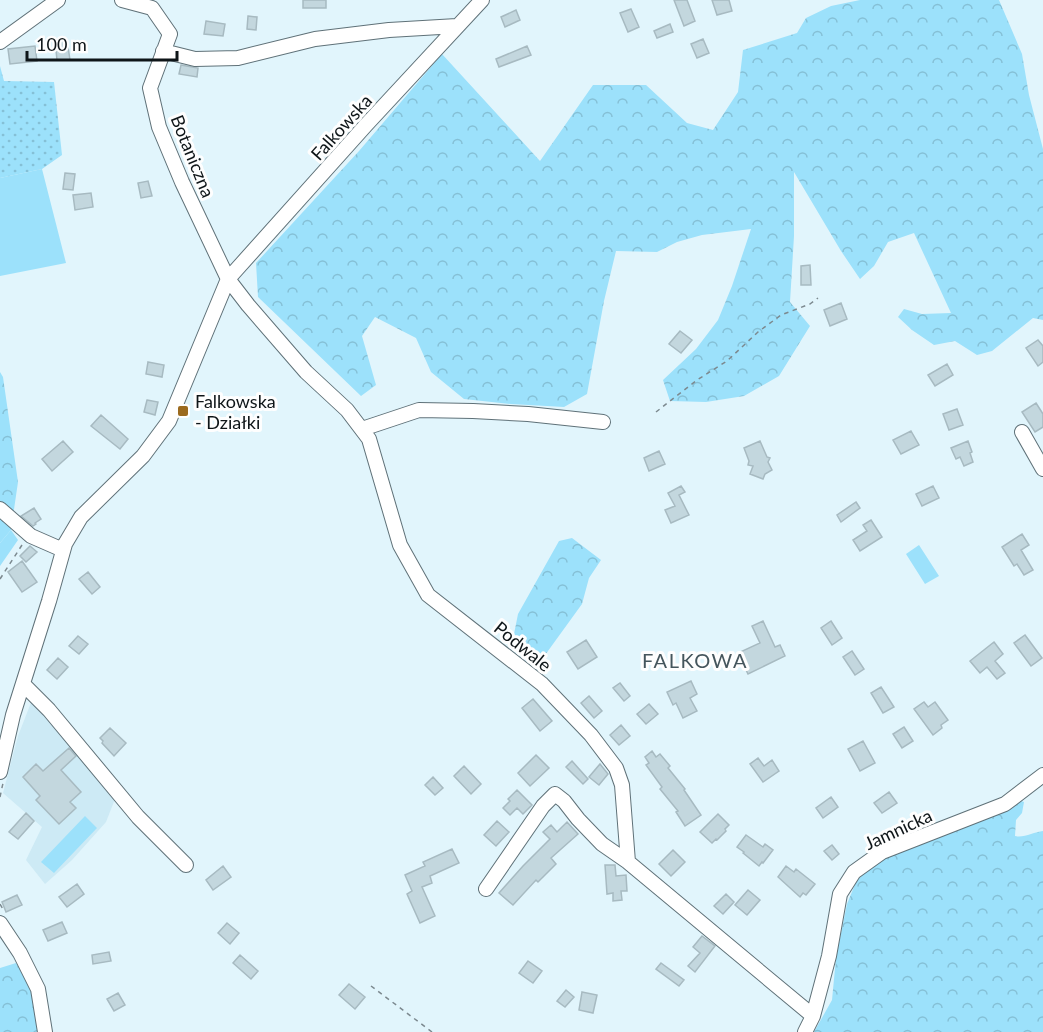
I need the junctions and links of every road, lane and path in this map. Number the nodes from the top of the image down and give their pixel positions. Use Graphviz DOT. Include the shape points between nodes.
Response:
graph roads {
  1 [pos="58,0"];
  2 [pos="122,0"];
  3 [pos="482,0"];
  4 [pos="457,26"];
  5 [pos="0,42"];
  6 [pos="164,51"];
  7 [pos="228,279"];
  8 [pos="818,298"];
  9 [pos="656,412"];
  10 [pos="603,422"];
  11 [pos="362,429"];
  12 [pos="1022,432"];
  13 [pos="1043,469"];
  14 [pos="0,509"];
  15 [pos="31,536"];
  16 [pos="63,550"];
  17 [pos="0,579"];
  18 [pos="23,684"];
  19 [pos="0,772"];
  20 [pos="1043,775"];
  21 [pos="628,862"];
  22 [pos="186,865"];
  23 [pos="486,890"];
  24 [pos="0,923"];
  25 [pos="371,986"];
  26 [pos="813,1016"];
  27 [pos="45,1032"];
  28 [pos="432,1032"];
  29 [pos="805,1032"];
  1 -- 5 [label="street"];
  2 -- 6 [label="street, Botaniczna" via="152,8 170,34"];
  3 -- 4 [label="street, Falkowska"];
  4 -- 6 [label="street" via="315,39 238,58 195,59"];
  4 -- 7 [label="street, Falkowska"];
  6 -- 7 [label="street, Botaniczna" via="150,88 159,127"];
  7 -- 11 [label="street, Podwale" via="306,372"];
  7 -- 16 [label="street, Falkowska" via="169,421 143,456 81,517"];
  8 -- 9 [label="path" via="782,315"];
  10 -- 11 [label="street" via="473,411 416,411"];
  11 -- 21 [label="street, Podwale" via="369,439 400,545 428,595 542,684 591,735 616,768"];
  12 -- 13 [label="street"];
  14 -- 15 [label="street"];
  15 -- 16 [label="street"];
  15 -- 17 [label="path"];
  16 -- 18 [label="street, Falkowska"];
  18 -- 19 [label="street, Falkowska"];
  18 -- 22 [label="street" via="138,817"];
  20 -- 26 [label="street, Jamnicka" via="1005,804 882,852 854,872 840,894"];
  21 -- 23 [label="street" via="602,844 555,794"];
  21 -- 26 [label="street"];
  24 -- 27 [label="street" via="38,988"];
  25 -- 28 [label="path"];
  26 -- 29 [label="street, Jamnicka"];
}
